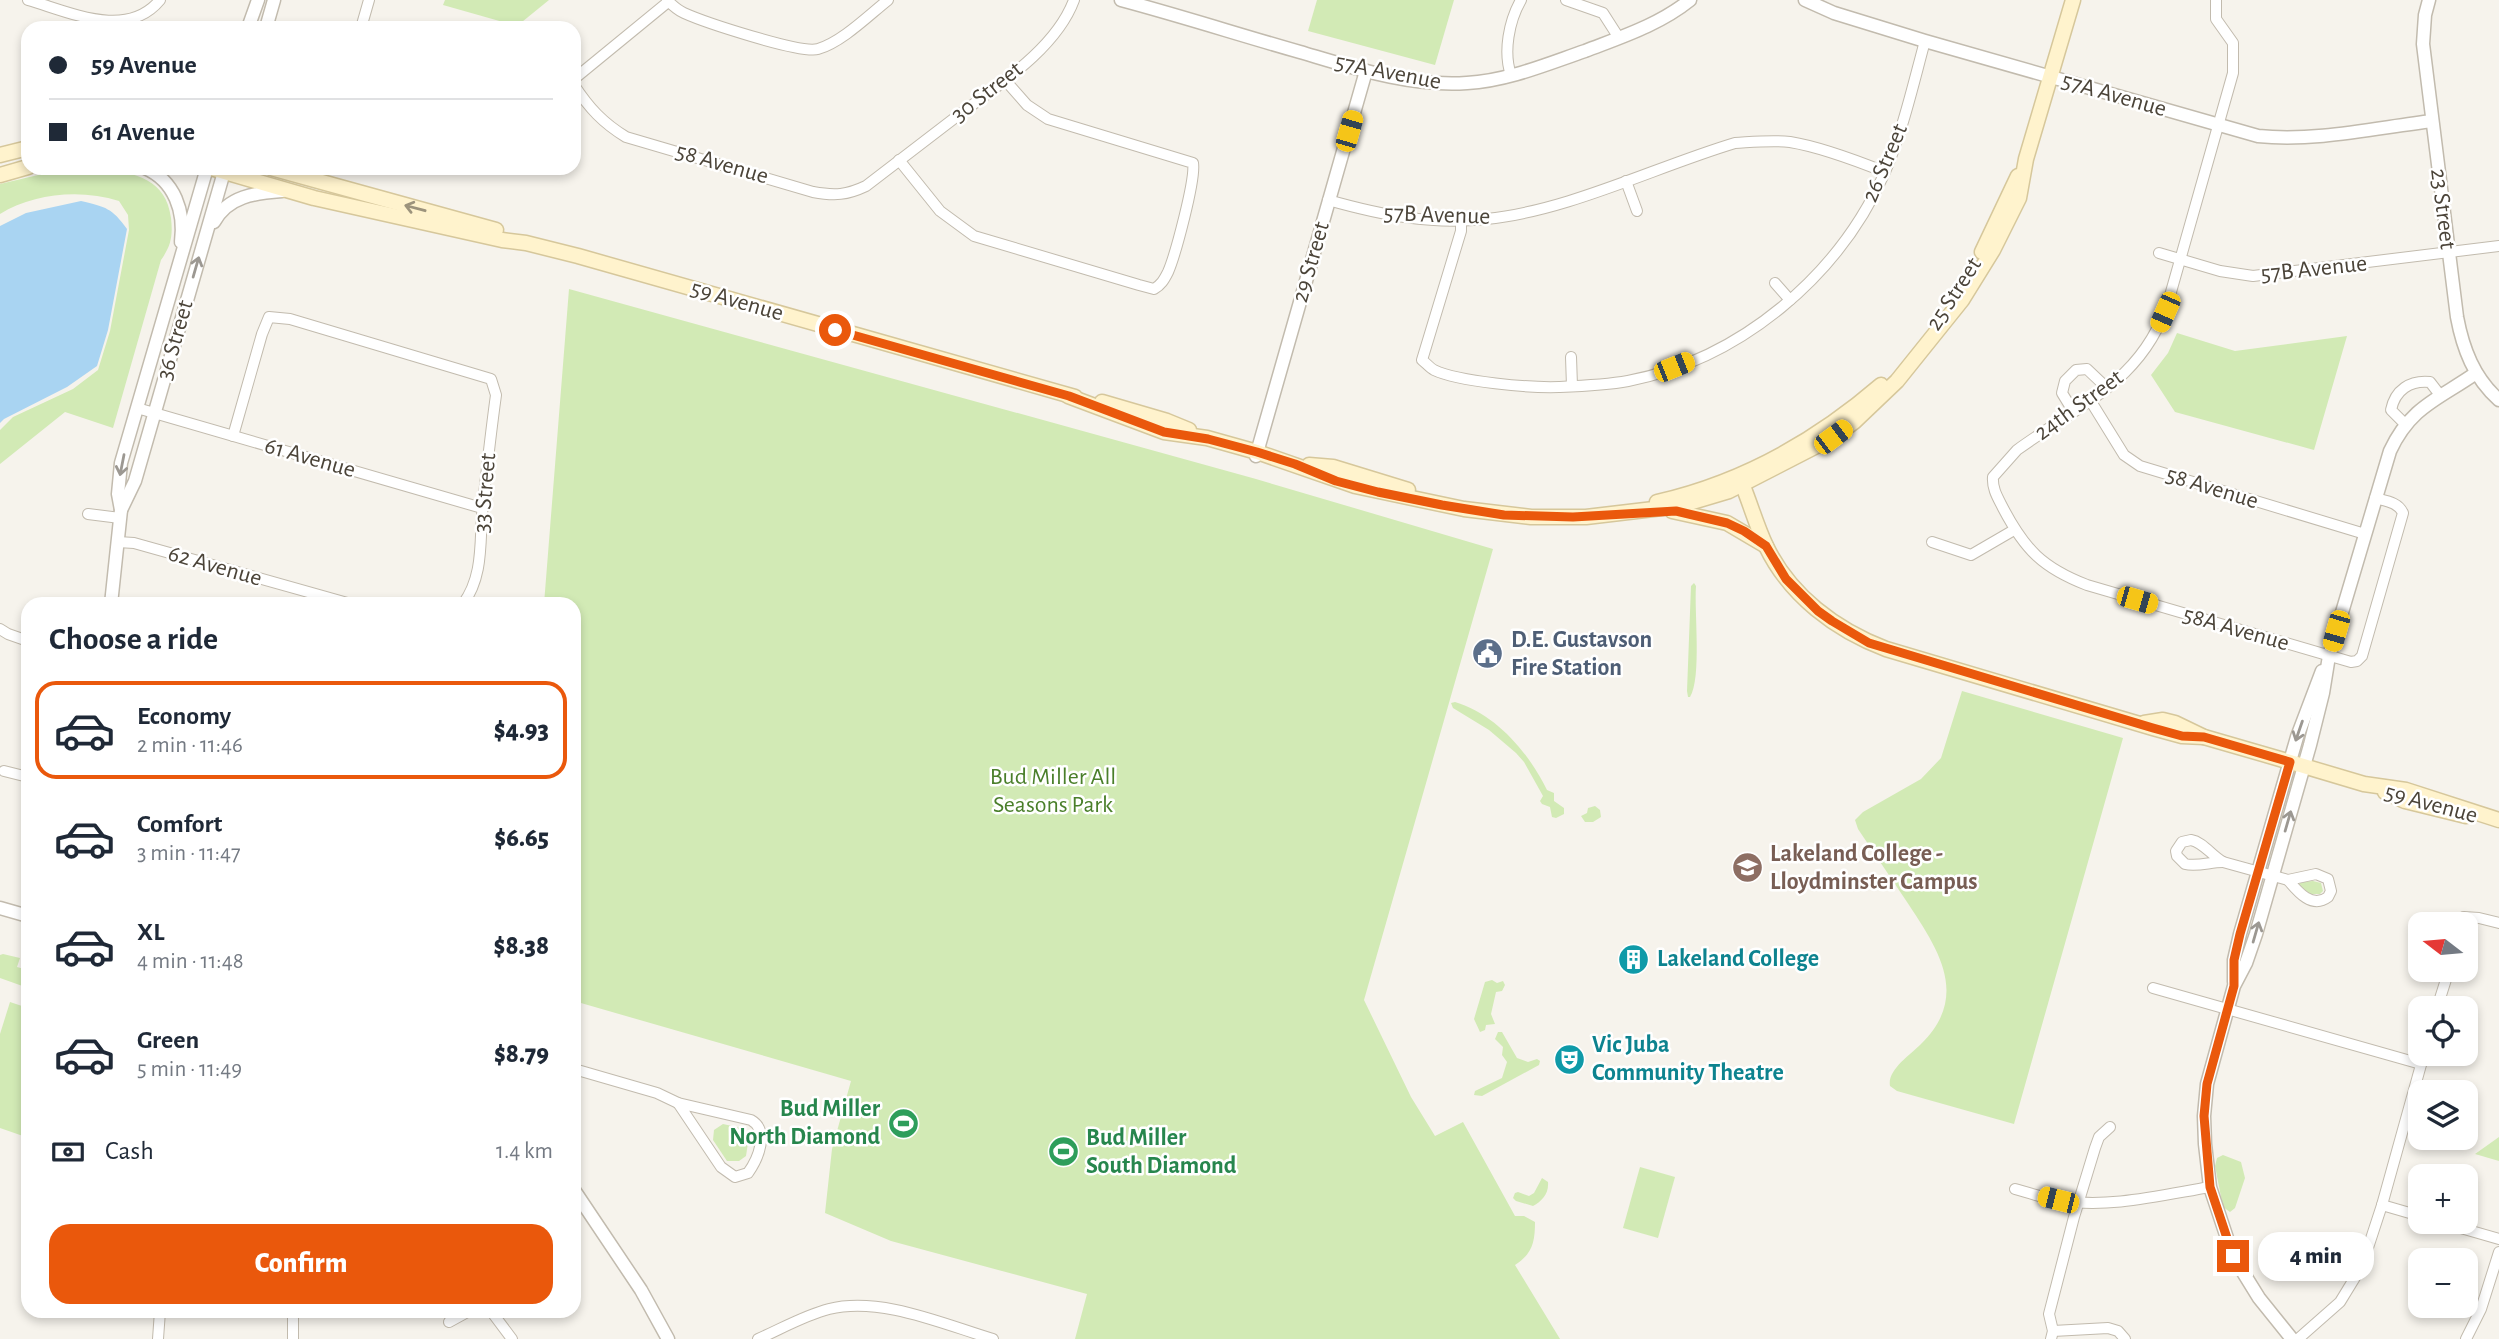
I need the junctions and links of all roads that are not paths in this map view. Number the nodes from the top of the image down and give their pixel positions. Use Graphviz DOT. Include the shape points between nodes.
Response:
graph roads {
  1 [pos="29,0"];
  2 [pos="160,0"];
  3 [pos="258,0"];
  4 [pos="274,0"];
  5 [pos="369,0"];
  6 [pos="888,0"];
  7 [pos="1074,0"];
  8 [pos="1121,0"];
  9 [pos="1521,0"];
  10 [pos="1566,0"];
  11 [pos="1690,0"];
  12 [pos="1805,0"];
  13 [pos="2216,0"];
  14 [pos="2429,0"];
  15 [pos="667,1"];
  16 [pos="2072,1"];
  17 [pos="112,21"];
  18 [pos="124,21"];
  19 [pos="250,21"];
  20 [pos="268,21"];
  21 [pos="362,21"];
  22 [pos="1619,38"];
  23 [pos="1925,41"];
  24 [pos="1366,71"];
  25 [pos="581,73"];
  26 [pos="1511,75"];
  27 [pos="2050,77"];
  28 [pos="1005,80"];
  29 [pos="581,96"];
  30 [pos="2432,121"];
  31 [pos="2218,125"];
  32 [pos="21,150"];
  33 [pos="0,155"];
  34 [pos="2026,159"];
  35 [pos="899,160"];
  36 [pos="21,169"];
  37 [pos="885,172"];
  38 [pos="1885,172"];
  39 [pos="0,175"];
  40 [pos="154,175"];
  41 [pos="215,175"];
  42 [pos="216,175"];
  43 [pos="236,175"];
  44 [pos="302,175"];
  45 [pos="1626,181"];
  46 [pos="286,191"];
  47 [pos="1328,200"];
  48 [pos="1637,211"];
  49 [pos="1461,221"];
  50 [pos="526,243"];
  51 [pos="202,244"];
  52 [pos="2499,246"];
  53 [pos="2159,253"];
  54 [pos="2449,253"];
  55 [pos="2180,259"];
  56 [pos="177,270"];
  57 [pos="1775,283"];
  58 [pos="1790,300"];
  59 [pos="1571,357"];
  60 [pos="2476,373"];
  61 [pos="1572,386"];
  62 [pos="2107,388"];
  63 [pos="2440,395"];
  64 [pos="2090,400"];
  65 [pos="2499,400"];
  66 [pos="137,408"];
  67 [pos="2073,411"];
  68 [pos="154,413"];
  69 [pos="2406,425"];
  70 [pos="233,436"];
  71 [pos="1256,454"];
  72 [pos="1332,473"];
  73 [pos="1993,477"];
  74 [pos="1741,481"];
  75 [pos="2375,498"];
  76 [pos="482,508"];
  77 [pos="1629,513"];
  78 [pos="88,514"];
  79 [pos="121,514"];
  80 [pos="2014,530"];
  81 [pos="2365,534"];
  82 [pos="118,541"];
  83 [pos="1932,542"];
  84 [pos="1766,546"];
  85 [pos="112,597"];
  86 [pos="326,597"];
  87 [pos="466,597"];
  88 [pos="0,629"];
  89 [pos="21,639"];
  90 [pos="2329,656"];
  91 [pos="2297,764"];
  92 [pos="4,771"];
  93 [pos="21,776"];
  94 [pos="2499,821"];
  95 [pos="2223,862"];
  96 [pos="2258,871"];
  97 [pos="2273,876"];
  98 [pos="2288,880"];
  99 [pos="0,908"];
  100 [pos="21,914"];
  101 [pos="2478,918"];
  102 [pos="2499,923"];
  103 [pos="2234,986"];
  104 [pos="2153,988"];
  105 [pos="2228,1009"];
  106 [pos="2408,1061"];
  107 [pos="2421,1066"];
  108 [pos="581,1071"];
  109 [pos="678,1102"];
  110 [pos="2110,1126"];
  111 [pos="2210,1187"];
  112 [pos="2015,1189"];
  113 [pos="581,1200"];
  114 [pos="2079,1202"];
  115 [pos="2382,1205"];
  116 [pos="2408,1213"];
  117 [pos="2478,1233"];
  118 [pos="2499,1239"];
  119 [pos="2499,1251"];
  120 [pos="160,1318"];
  121 [pos="293,1318"];
  122 [pos="456,1318"];
  123 [pos="496,1318"];
  124 [pos="449,1322"];
  125 [pos="2052,1335"];
  126 [pos="158,1339"];
  127 [pos="293,1339"];
  128 [pos="512,1339"];
  129 [pos="668,1339"];
  130 [pos="758,1339"];
  131 [pos="993,1339"];
  132 [pos="2125,1339"];
  133 [pos="2291,1339"];
  134 [pos="2298,1339"];
  135 [pos="2466,1339"];
  1 -- 17 [label="street"];
  2 -- 18 [label="street" via="142,16"];
  3 -- 19 [label="street"];
  4 -- 20 [label="street"];
  5 -- 21 [label="street"];
  6 -- 15 [label="street" via="829,45 815,50 698,19"];
  7 -- 28 [label="street, 30 Street" via="1058,30"];
  8 -- 24 [label="street, 57A Avenue"];
  9 -- 26 [label="street" via="1507,47"];
  10 -- 22 [label="street" via="1603,13"];
  11 -- 22 [label="street, 57A Avenue" via="1648,27"];
  12 -- 23 [label="street, 57A Avenue"];
  13 -- 31 [label="street, 24th Street" via="2216,19 2233,43 2234,57"];
  14 -- 30 [label="street, 23 Street" via="2423,44"];
  15 -- 25 [label="street"];
  16 -- 27 [label="main road"];
  22 -- 26 [label="street, 57A Avenue"];
  23 -- 27 [label="street, 57A Avenue"];
  23 -- 38 [label="street, 26 Street"];
  24 -- 26 [label="street, 57A Avenue" via="1426,83 1466,83"];
  24 -- 47 [label="street, 29 Street"];
  27 -- 31 [label="street, 57A Avenue"];
  27 -- 34 [label="main road"];
  28 -- 35 [label="street, 30 Street"];
  28 -- 35 [label="street" via="1027,105 1048,118 1194,163 1169,271 1161,286 1139,285 974,236 940,211"];
  29 -- 37 [label="street, 58 Avenue" via="606,125 626,137 813,192 849,194"];
  30 -- 31 [label="street, 57A Avenue" via="2283,138"];
  30 -- 54 [label="street, 23 Street"];
  31 -- 55 [label="street, 24th Street"];
  32 -- 33 [label="main road"];
  34 -- 74 [label="main road, 25 Street" via="1973,269 1915,350 1882,384 1824,430"];
  34 -- 74 [label="main road, 25 Street" via="2019,198 2006,229 1975,281 1920,354 1879,399 1833,437"];
  35 -- 37 [label="street, 30 Street"];
  36 -- 39 [label="main road"];
  38 -- 45 [label="street, 57B Avenue" via="1811,147 1766,141 1735,143"];
  38 -- 58 [label="street, 26 Street" via="1852,231 1819,274"];
  40 -- 56 [label="street" via="171,189 180,206"];
  41 -- 56 [label="street, 36 Street"];
  42 -- 51 [label="street, 36 Street"];
  43 -- 46 [label="main road, 59 Avenue"];
  50 -- 44 [label="main road, 59 Avenue, one-way" via="504,232"];
  45 -- 48 [label="street"];
  45 -- 49 [label="street, 57B Avenue" via="1527,213"];
  46 -- 50 [label="main road, 59 Avenue"];
  46 -- 51 [label="street" via="260,192 229,203"];
  47 -- 49 [label="street, 57B Avenue" via="1378,214"];
  47 -- 71 [label="street, 29 Street"];
  49 -- 61 [label="street" via="1422,360 1433,370 1462,377 1537,387"];
  50 -- 71 [label="main road, 59 Avenue" via="1069,396"];
  68 -- 51 [label="street, 36 Street, one-way"];
  52 -- 54 [label="street, 57B Avenue"];
  53 -- 55 [label="street, 57B Avenue"];
  54 -- 55 [label="street, 57B Avenue" via="2253,276"];
  54 -- 60 [label="street, 23 Street" via="2460,337"];
  55 -- 62 [label="street, 24th Street" via="2155,333 2126,373"];
  56 -- 66 [label="street, 36 Street"];
  57 -- 58 [label="street"];
  58 -- 61 [label="street" via="1710,353 1629,381"];
  59 -- 61 [label="street"];
  60 -- 63 [label="street"];
  60 -- 65 [label="street, 23 Street"];
  62 -- 64 [label="street, 24th Street"];
  62 -- 67 [label="street" via="2087,369 2076,370 2062,393"];
  63 -- 69 [label="street"];
  63 -- 69 [label="street" via="2430,382 2405,386 2392,410"];
  64 -- 67 [label="street, 24th Street"];
  64 -- 81 [label="street, 58 Avenue" via="2124,455 2140,466"];
  66 -- 68 [label="street, 61 Avenue"];
  66 -- 79 [label="street, 36 Street, one-way" via="121,463"];
  67 -- 73 [label="street, 24th Street" via="2017,450"];
  68 -- 70 [label="street, 61 Avenue"];
  68 -- 79 [label="street, 36 Street"];
  69 -- 75 [label="street" via="2390,451"];
  70 -- 76 [label="street, 61 Avenue"];
  70 -- 76 [label="street, 33 Street" via="270,317 289,318 491,379 496,395"];
  71 -- 72 [label="main road, 59 Avenue"];
  72 -- 74 [label="main road" via="1443,499 1530,511 1598,510"];
  72 -- 77 [label="main road" via="1429,503 1504,515 1550,518"];
  73 -- 80 [label="street, 58A Avenue" via="1995,492"];
  74 -- 77 [label="main road" via="1679,506"];
  74 -- 84 [label="main road, 59 Avenue"];
  75 -- 81 [label="street"];
  75 -- 90 [label="street" via="2393,503 2403,513 2362,656 2351,662"];
  76 -- 87 [label="street, 33 Street" via="477,575"];
  77 -- 84 [label="main road" via="1676,511 1702,516 1727,523"];
  78 -- 79 [label="street"];
  79 -- 82 [label="street, 36 Street"];
  80 -- 83 [label="street" via="1971,555"];
  80 -- 90 [label="street, 58A Avenue" via="2059,574"];
  81 -- 90 [label="street"];
  82 -- 85 [label="street, 36 Street"];
  82 -- 86 [label="street, 62 Avenue"];
  84 -- 91 [label="main road, 59 Avenue" via="1801,595 1869,643 2139,723 2163,720"];
  88 -- 89 [label="street"];
  90 -- 91 [label="street" via="2323,693"];
  91 -- 94 [label="main road, 59 Avenue" via="2364,783 2405,802"];
  91 -- 96 [label="street"];
  97 -- 91 [label="street, one-way"];
  92 -- 93 [label="street"];
  95 -- 96 [label="street"];
  96 -- 97 [label="street"];
  96 -- 103 [label="street" via="2234,960"];
  97 -- 98 [label="street"];
  103 -- 97 [label="street, one-way" via="2246,963"];
  99 -- 100 [label="street"];
  101 -- 102 [label="street"];
  103 -- 105 [label="street"];
  104 -- 105 [label="street"];
  105 -- 106 [label="street"];
  105 -- 111 [label="street" via="2207,1084 2204,1116"];
  107 -- 115 [label="street"];
  108 -- 109 [label="street"];
  109 -- 109 [label="street" via="721,1167 735,1177 748,1173 761,1140 757,1123"];
  110 -- 114 [label="street" via="2099,1137"];
  111 -- 114 [label="street" via="2110,1202"];
  111 -- 133 [label="street" via="2233,1256"];
  112 -- 114 [label="street"];
  113 -- 129 [label="street"];
  114 -- 125 [label="street" via="2049,1314"];
  115 -- 116 [label="street"];
  115 -- 134 [label="street" via="2355,1282 2340,1302"];
  117 -- 118 [label="street"];
  119 -- 135 [label="street" via="2481,1309"];
  120 -- 126 [label="street"];
  121 -- 127 [label="street"];
  122 -- 124 [label="street"];
  123 -- 128 [label="street"];
  125 -- 132 [label="street" via="2108,1328"];
  130 -- 131 [label="street" via="824,1310 859,1305 890,1308"];
}
